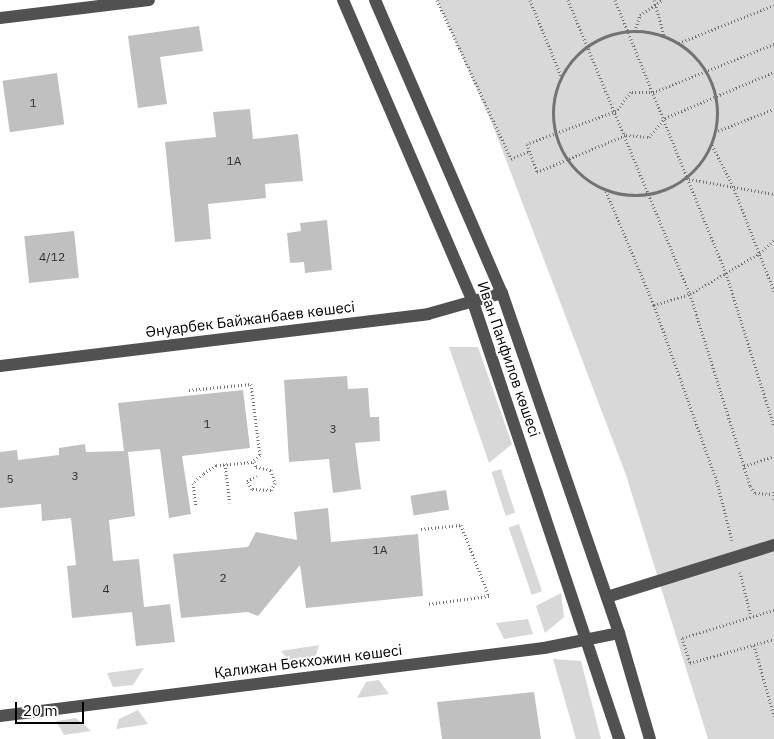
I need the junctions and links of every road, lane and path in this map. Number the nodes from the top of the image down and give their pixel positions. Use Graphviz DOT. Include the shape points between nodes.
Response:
graph roads {
  1 [pos="149,0"];
  2 [pos="342,0"];
  3 [pos="375,0"];
  4 [pos="437,0"];
  5 [pos="530,0"];
  6 [pos="568,0"];
  7 [pos="615,0"];
  8 [pos="654,0"];
  9 [pos="662,0"];
  10 [pos="774,5"];
  11 [pos="657,6"];
  12 [pos="0,18"];
  13 [pos="635,30"];
  14 [pos="628,31"];
  15 [pos="664,36"];
  16 [pos="679,43"];
  17 [pos="774,44"];
  18 [pos="588,46"];
  19 [pos="706,71"];
  20 [pos="774,72"];
  21 [pos="562,76"];
  22 [pos="654,92"];
  23 [pos="716,97"];
  24 [pos="774,109"];
  25 [pos="616,110"];
  26 [pos="665,118"];
  27 [pos="715,132"];
  28 [pos="556,133"];
  29 [pos="626,135"];
  30 [pos="712,145"];
  31 [pos="530,151"];
  32 [pos="568,159"];
  33 [pos="688,179"];
  34 [pos="734,186"];
  35 [pos="606,190"];
  36 [pos="650,194"];
  37 [pos="774,194"];
  38 [pos="774,240"];
  39 [pos="760,253"];
  40 [pos="726,273"];
  41 [pos="774,291"];
  42 [pos="502,293"];
  43 [pos="690,294"];
  44 [pos="473,302"];
  45 [pos="654,305"];
  46 [pos="0,366"];
  47 [pos="189,390"];
  48 [pos="774,426"];
  49 [pos="774,456"];
  50 [pos="254,462"];
  51 [pos="225,464"];
  52 [pos="744,466"];
  53 [pos="256,476"];
  54 [pos="717,482"];
  55 [pos="773,492"];
  56 [pos="774,501"];
  57 [pos="230,503"];
  58 [pos="196,506"];
  59 [pos="421,529"];
  60 [pos="774,545"];
  61 [pos="606,597"];
  62 [pos="428,604"];
  63 [pos="774,610"];
  64 [pos="619,633"];
  65 [pos="774,639"];
  66 [pos="589,640"];
  67 [pos="754,645"];
  68 [pos="773,710"];
  69 [pos="0,716"];
  70 [pos="774,716"];
  71 [pos="619,739"];
  72 [pos="650,739"];
  1 -- 12 [label="street"];
  2 -- 44 [label="street, Иван Панфилов көшесі"];
  3 -- 42 [label="street, Иван Панфилов көшесі"];
  4 -- 31 [label="path" via="511,159"];
  5 -- 21 [label="path"];
  6 -- 18 [label="path"];
  7 -- 14 [label="path"];
  8 -- 11 [label="path"];
  9 -- 11 [label="path"];
  10 -- 16 [label="path"];
  11 -- 13 [label="path" via="640,15"];
  11 -- 15 [label="path"];
  13 -- 14 [label="path"];
  13 -- 15 [label="path"];
  14 -- 18 [label="path"];
  14 -- 22 [label="path"];
  15 -- 16 [label="path"];
  16 -- 19 [label="path"];
  17 -- 19 [label="path"];
  18 -- 21 [label="path"];
  18 -- 25 [label="path"];
  19 -- 22 [label="path"];
  19 -- 23 [label="path"];
  20 -- 23 [label="path"];
  21 -- 28 [label="path" via="554,102"];
  22 -- 25 [label="path" via="631,92"];
  22 -- 26 [label="path"];
  23 -- 26 [label="path"];
  23 -- 27 [label="path"];
  24 -- 27 [label="path"];
  25 -- 28 [label="path"];
  25 -- 29 [label="path"];
  26 -- 29 [label="path" via="649,137"];
  26 -- 33 [label="path"];
  27 -- 30 [label="path"];
  28 -- 31 [label="path" via="527,144"];
  28 -- 32 [label="path"];
  29 -- 32 [label="path"];
  29 -- 36 [label="path"];
  30 -- 33 [label="path"];
  30 -- 34 [label="path"];
  31 -- 32 [label="path" via="538,172"];
  32 -- 35 [label="path"];
  33 -- 34 [label="path"];
  33 -- 36 [label="path"];
  33 -- 40 [label="path"];
  34 -- 37 [label="path"];
  34 -- 39 [label="path"];
  35 -- 36 [label="path"];
  35 -- 45 [label="path"];
  36 -- 43 [label="path"];
  38 -- 39 [label="path"];
  39 -- 40 [label="path"];
  39 -- 41 [label="path"];
  40 -- 43 [label="path"];
  40 -- 48 [label="path"];
  42 -- 44 [label="street, Әнуарбек Байжанбаев көшесі"];
  42 -- 61 [label="street, Иван Панфилов көшесі"];
  43 -- 45 [label="path"];
  43 -- 52 [label="path"];
  44 -- 46 [label="street, Әнуарбек Байжанбаев көшесі" via="428,314"];
  44 -- 66 [label="street, Иван Панфилов көшесі"];
  45 -- 54 [label="path"];
  47 -- 50 [label="path" via="251,384 260,455"];
  49 -- 52 [label="path"];
  50 -- 51 [label="path"];
  50 -- 53 [label="path" via="256,467 272,470 275,483 271,490 252,489 248,481"];
  51 -- 57 [label="path"];
  51 -- 58 [label="path" via="216,465 193,484"];
  52 -- 55 [label="path" via="755,493"];
  55 -- 56 [label="path"];
  59 -- 62 [label="path" via="461,525 489,596"];
  60 -- 61 [label="street"];
  61 -- 64 [label="street, Иван Панфилов көшесі"];
  63 -- 67 [label="path" via="682,638 690,663"];
  64 -- 66 [label="street, Қалижан Бекхожин көшесі"];
  64 -- 72 [label="street, Иван Панфилов көшесі"];
  65 -- 67 [label="path"];
  66 -- 69 [label="street, Қалижан Бекхожин көшесі"];
  66 -- 71 [label="street, Иван Панфилов көшесі"];
  67 -- 68 [label="path"];
  68 -- 70 [label="path"];
}
